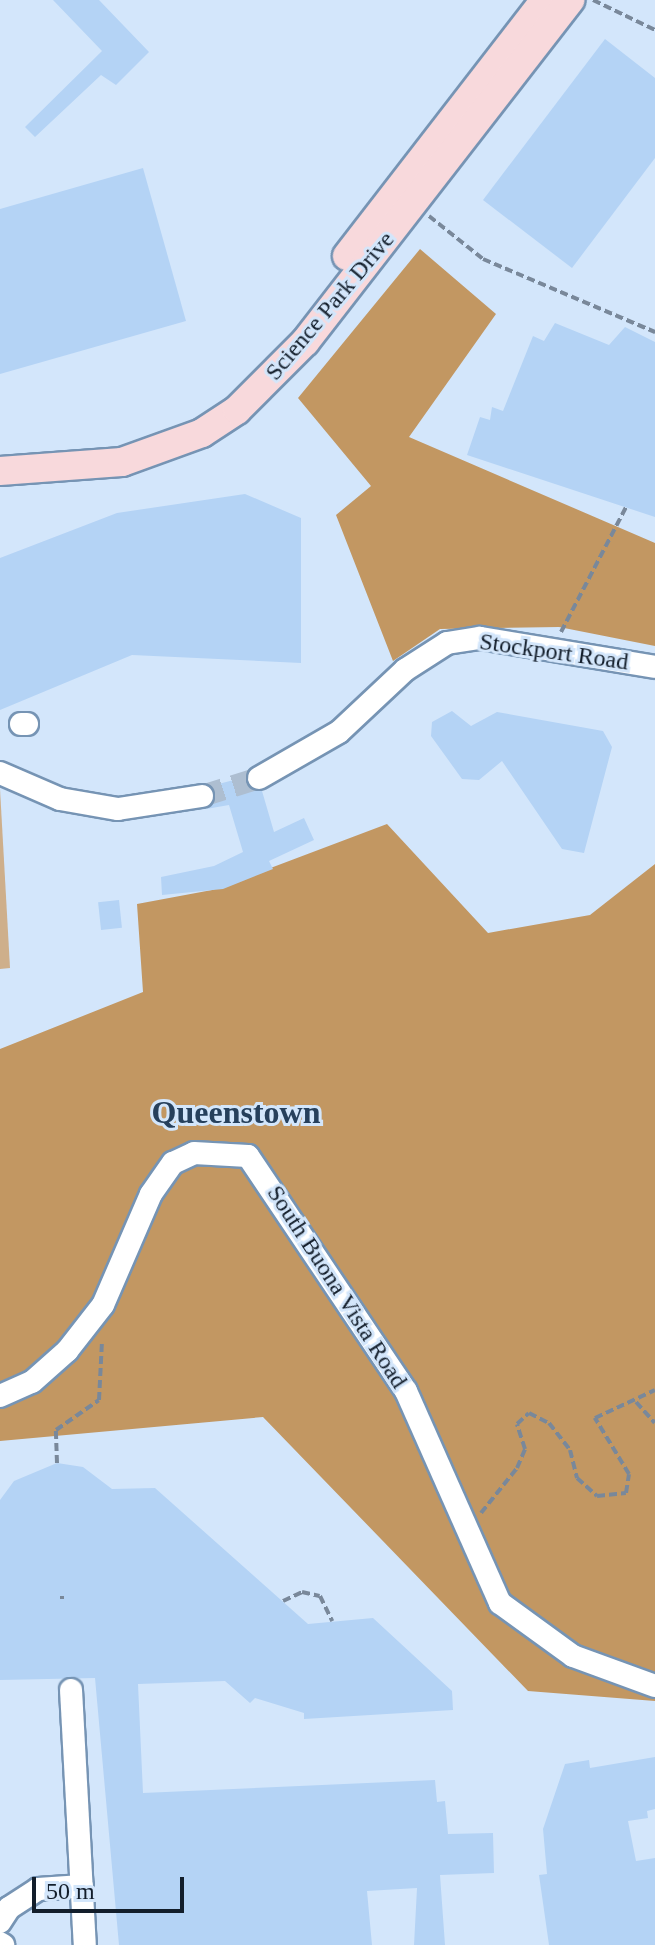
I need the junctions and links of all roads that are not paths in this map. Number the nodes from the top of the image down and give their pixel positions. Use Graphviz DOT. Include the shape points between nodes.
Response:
graph roads {
  1 [pos="545,0"];
  2 [pos="570,0"];
  3 [pos="232,404"];
  4 [pos="198,426"];
  5 [pos="0,453"];
  6 [pos="0,471"];
  7 [pos="655,667"];
  8 [pos="0,773"];
  9 [pos="259,778"];
  10 [pos="202,796"];
  11 [pos="0,1396"];
  12 [pos="655,1686"];
  13 [pos="71,1690"];
  14 [pos="82,1886"];
  15 [pos="0,1922"];
  16 [pos="85,1945"];
  1 -- 3 [label="main road, Science Park Drive"];
  2 -- 3 [label="main road, Science Park Drive" via="305,342"];
  3 -- 4 [label="main road, Science Park Drive"];
  4 -- 5 [label="main road, Science Park Drive" via="117,449"];
  4 -- 6 [label="main road, Science Park Drive" via="122,462"];
  7 -- 9 [label="street, Stockport Road" via="480,638 447,643 405,670 339,732"];
  8 -- 10 [label="street" via="60,799 118,809"];
  11 -- 12 [label="street, South Buona Vista Road" via="32,1382 67,1351 103,1305 151,1194 173,1163 194,1153 248,1156 406,1391 500,1603 573,1656"];
  13 -- 14 [label="street"];
  14 -- 15 [label="street" via="38,1889 9,1908"];
  14 -- 16 [label="street"];
}
